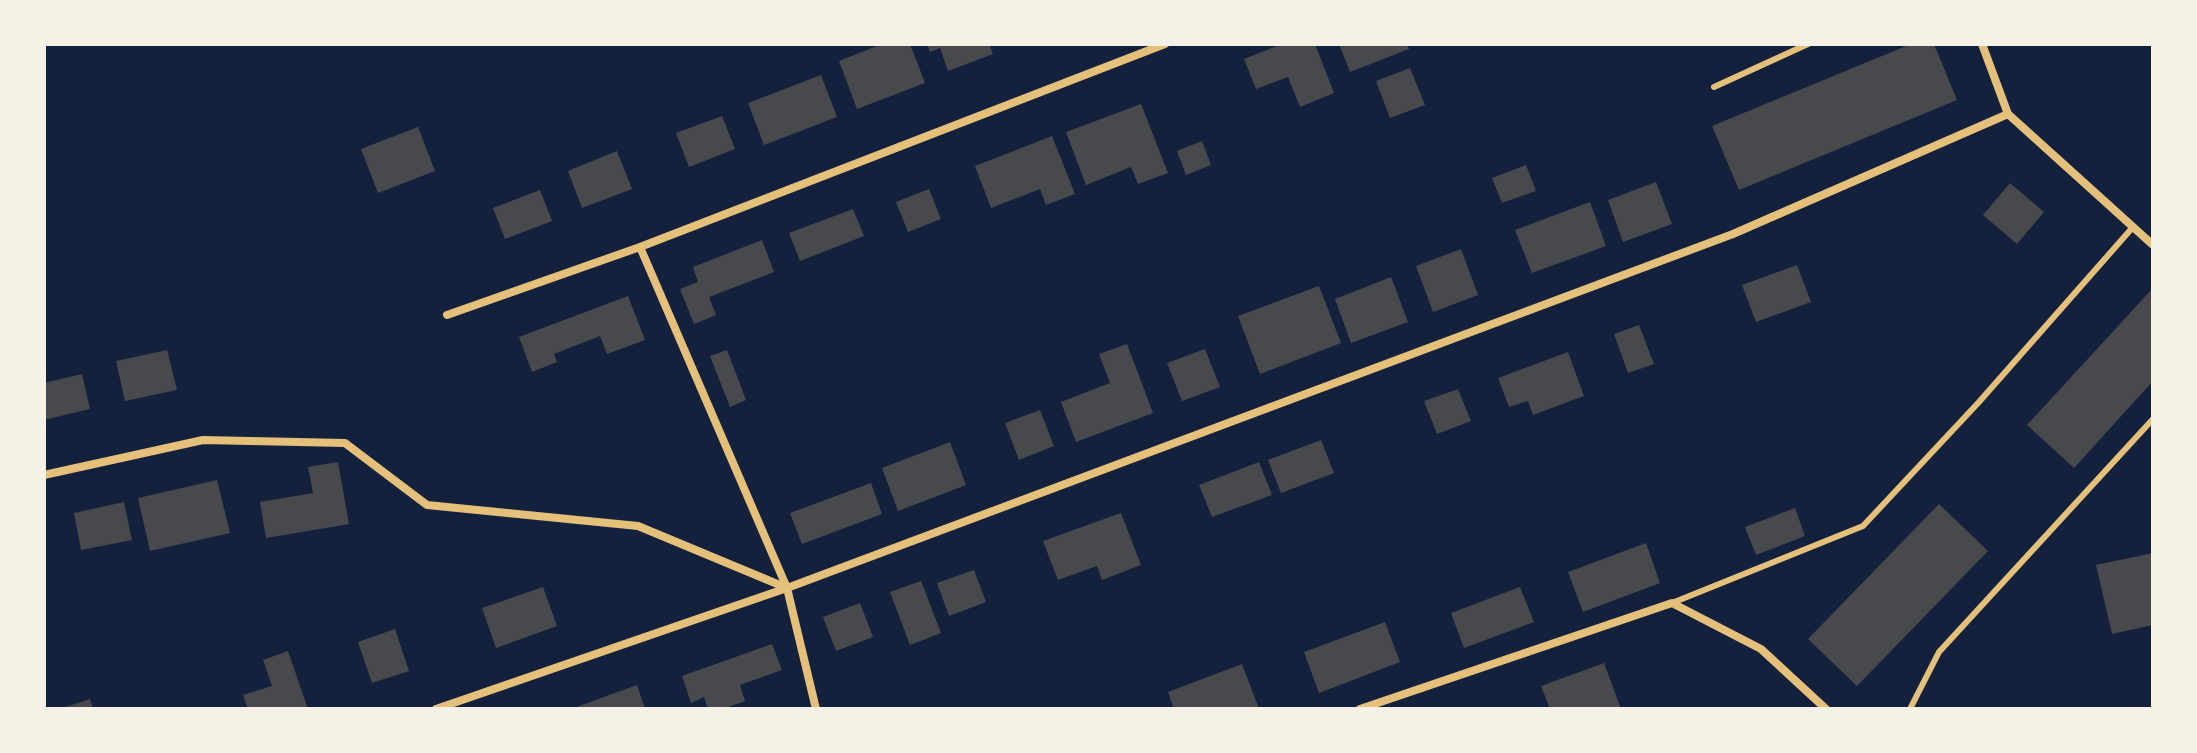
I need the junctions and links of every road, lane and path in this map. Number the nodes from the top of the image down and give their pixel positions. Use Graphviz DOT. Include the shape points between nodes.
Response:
graph roads {
  1 [pos="1165,44"];
  2 [pos="1808,44"];
  3 [pos="1982,44"];
  4 [pos="1714,87"];
  5 [pos="2008,114"];
  6 [pos="2133,227"];
  7 [pos="2153,245"];
  8 [pos="640,247"];
  9 [pos="447,315"];
  10 [pos="2153,419"];
  11 [pos="44,475"];
  12 [pos="787,588"];
  13 [pos="1672,603"];
  14 [pos="436,709"];
  15 [pos="816,709"];
  16 [pos="1360,709"];
  17 [pos="1826,709"];
  18 [pos="1910,709"];
  1 -- 8 [label="street"];
  2 -- 4 [label="lane"];
  3 -- 5 [label="street"];
  5 -- 6 [label="street"];
  5 -- 12 [label="street" via="1733,234"];
  6 -- 7 [label="street"];
  6 -- 13 [label="lane" via="1863,526"];
  8 -- 9 [label="street"];
  8 -- 12 [label="street"];
  10 -- 18 [label="lane" via="1939,652"];
  11 -- 12 [label="street" via="203,440 345,443 427,505 638,526"];
  12 -- 14 [label="street"];
  12 -- 15 [label="street"];
  13 -- 16 [label="street"];
  13 -- 17 [label="street" via="1761,649"];
}
